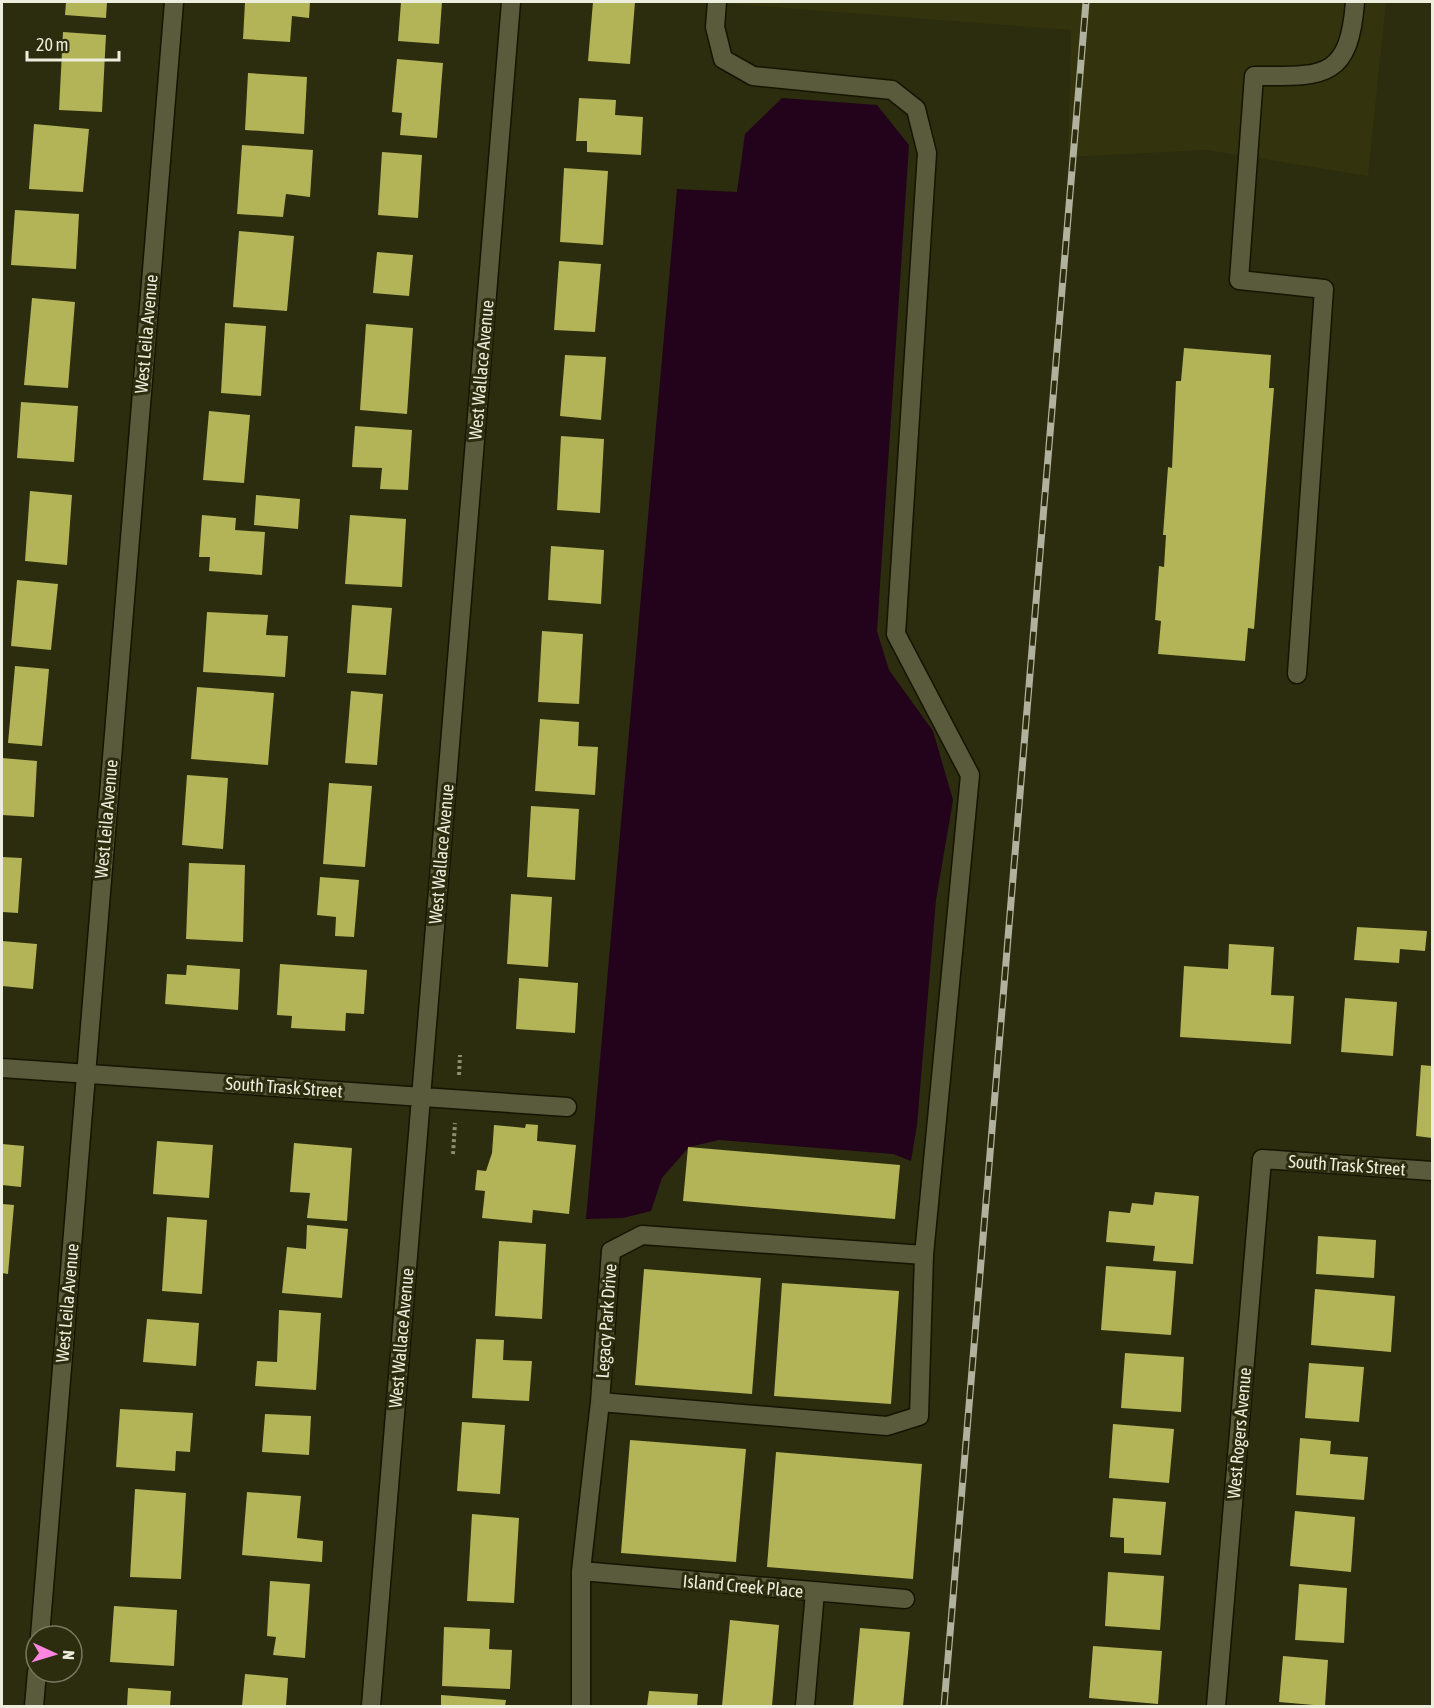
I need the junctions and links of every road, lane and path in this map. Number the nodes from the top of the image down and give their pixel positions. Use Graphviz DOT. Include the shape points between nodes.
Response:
graph roads {
  1 [pos="174,2"];
  2 [pos="511,2"];
  3 [pos="717,2"];
  4 [pos="1355,2"];
  5 [pos="1296,674"];
  6 [pos="460,1055"];
  7 [pos="2,1068"];
  8 [pos="86,1074"];
  9 [pos="459,1076"];
  10 [pos="421,1097"];
  11 [pos="567,1107"];
  12 [pos="455,1119"];
  13 [pos="453,1154"];
  14 [pos="1262,1159"];
  15 [pos="1432,1171"];
  16 [pos="924,1255"];
  17 [pos="600,1402"];
  18 [pos="580,1571"];
  19 [pos="815,1592"];
  20 [pos="905,1599"];
  21 [pos="41,1624"];
  22 [pos="36,1684"];
  23 [pos="34,1707"];
  24 [pos="371,1707"];
  25 [pos="581,1707"];
  26 [pos="805,1707"];
  27 [pos="1216,1707"];
  1 -- 8 [label="street, West Leila Avenue"];
  2 -- 10 [label="street, West Wallace Avenue"];
  3 -- 16 [label="street" via="715,27 723,59 753,76 892,90 916,109 927,153 896,634 970,776"];
  4 -- 5 [label="street" via="1348,47 1329,70 1307,76 1254,76 1239,280 1324,290"];
  6 -- 9 [label="path"];
  7 -- 8 [label="street, South Trask Street"];
  8 -- 10 [label="street, South Trask Street"];
  8 -- 21 [label="street, West Leila Avenue"];
  10 -- 11 [label="street, South Trask Street"];
  10 -- 24 [label="street, West Wallace Avenue"];
  12 -- 13 [label="path"];
  14 -- 15 [label="street, South Trask Street"];
  14 -- 27 [label="street, West Rogers Avenue"];
  16 -- 17 [label="street, Legacy Park Drive" via="642,1235 611,1251"];
  16 -- 17 [label="street" via="919,1416 886,1426"];
  17 -- 18 [label="street, Legacy Park Drive"];
  18 -- 19 [label="street, Island Creek Place"];
  18 -- 25 [label="street, Legacy Park Drive"];
  19 -- 20 [label="street, Island Creek Place"];
  19 -- 26 [label="street"];
  22 -- 23 [label="street"];
}
